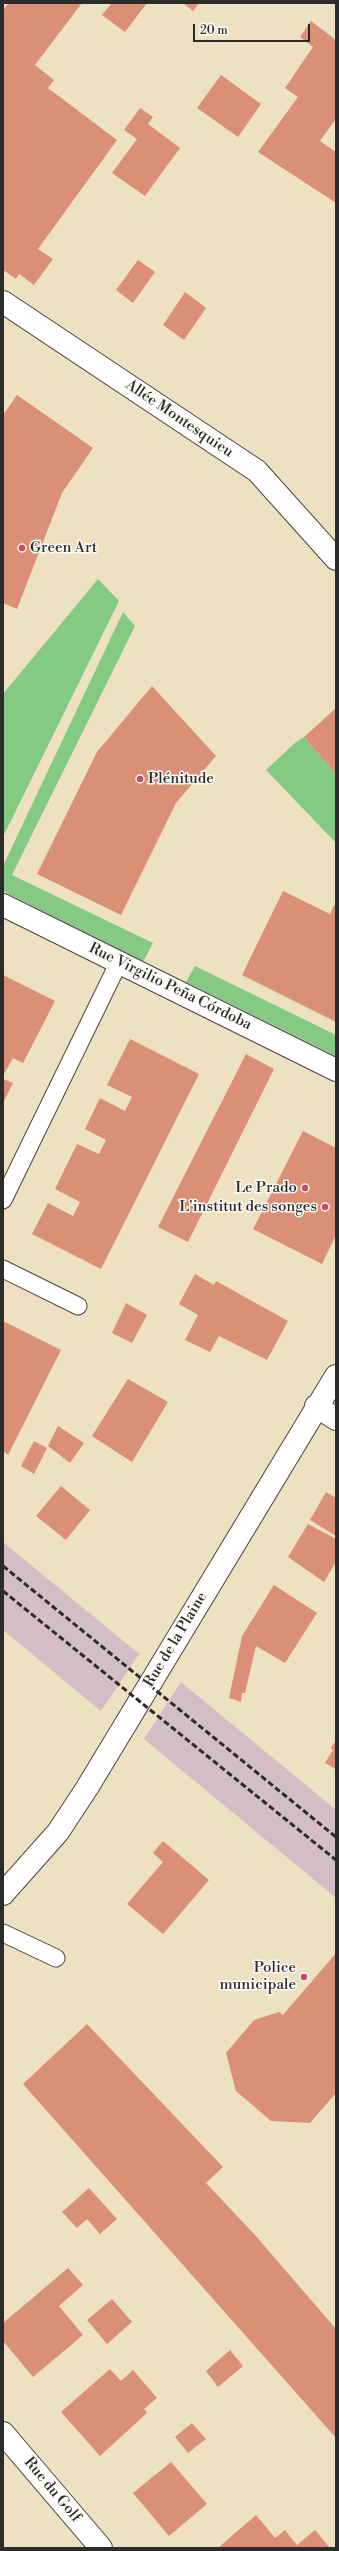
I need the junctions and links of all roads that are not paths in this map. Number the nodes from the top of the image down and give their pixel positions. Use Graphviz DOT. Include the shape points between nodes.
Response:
graph roads {
  1 [pos="3,302"];
  2 [pos="336,559"];
  3 [pos="3,904"];
  4 [pos="120,962"];
  5 [pos="336,1070"];
  6 [pos="3,1200"];
  7 [pos="3,1269"];
  8 [pos="78,1306"];
  9 [pos="336,1376"];
  10 [pos="316,1406"];
  11 [pos="336,1419"];
  12 [pos="3,1894"];
  13 [pos="3,1933"];
  14 [pos="56,1958"];
  15 [pos="3,2433"];
  16 [pos="98,2545"];
  1 -- 2 [label="street, Allée Montesquieu" via="257,471"];
  3 -- 4 [label="street, Rue Virgilio Peña Córdoba"];
  4 -- 5 [label="street, Rue Virgilio Peña Córdoba"];
  4 -- 6 [label="lane"];
  7 -- 8 [label="lane"];
  9 -- 10 [label="street, Rue de la Plaine"];
  10 -- 11 [label="street"];
  10 -- 12 [label="street, Rue de la Plaine" via="87,1788 58,1832"];
  13 -- 14 [label="lane"];
  15 -- 16 [label="street, Rue du Golf"];
}
